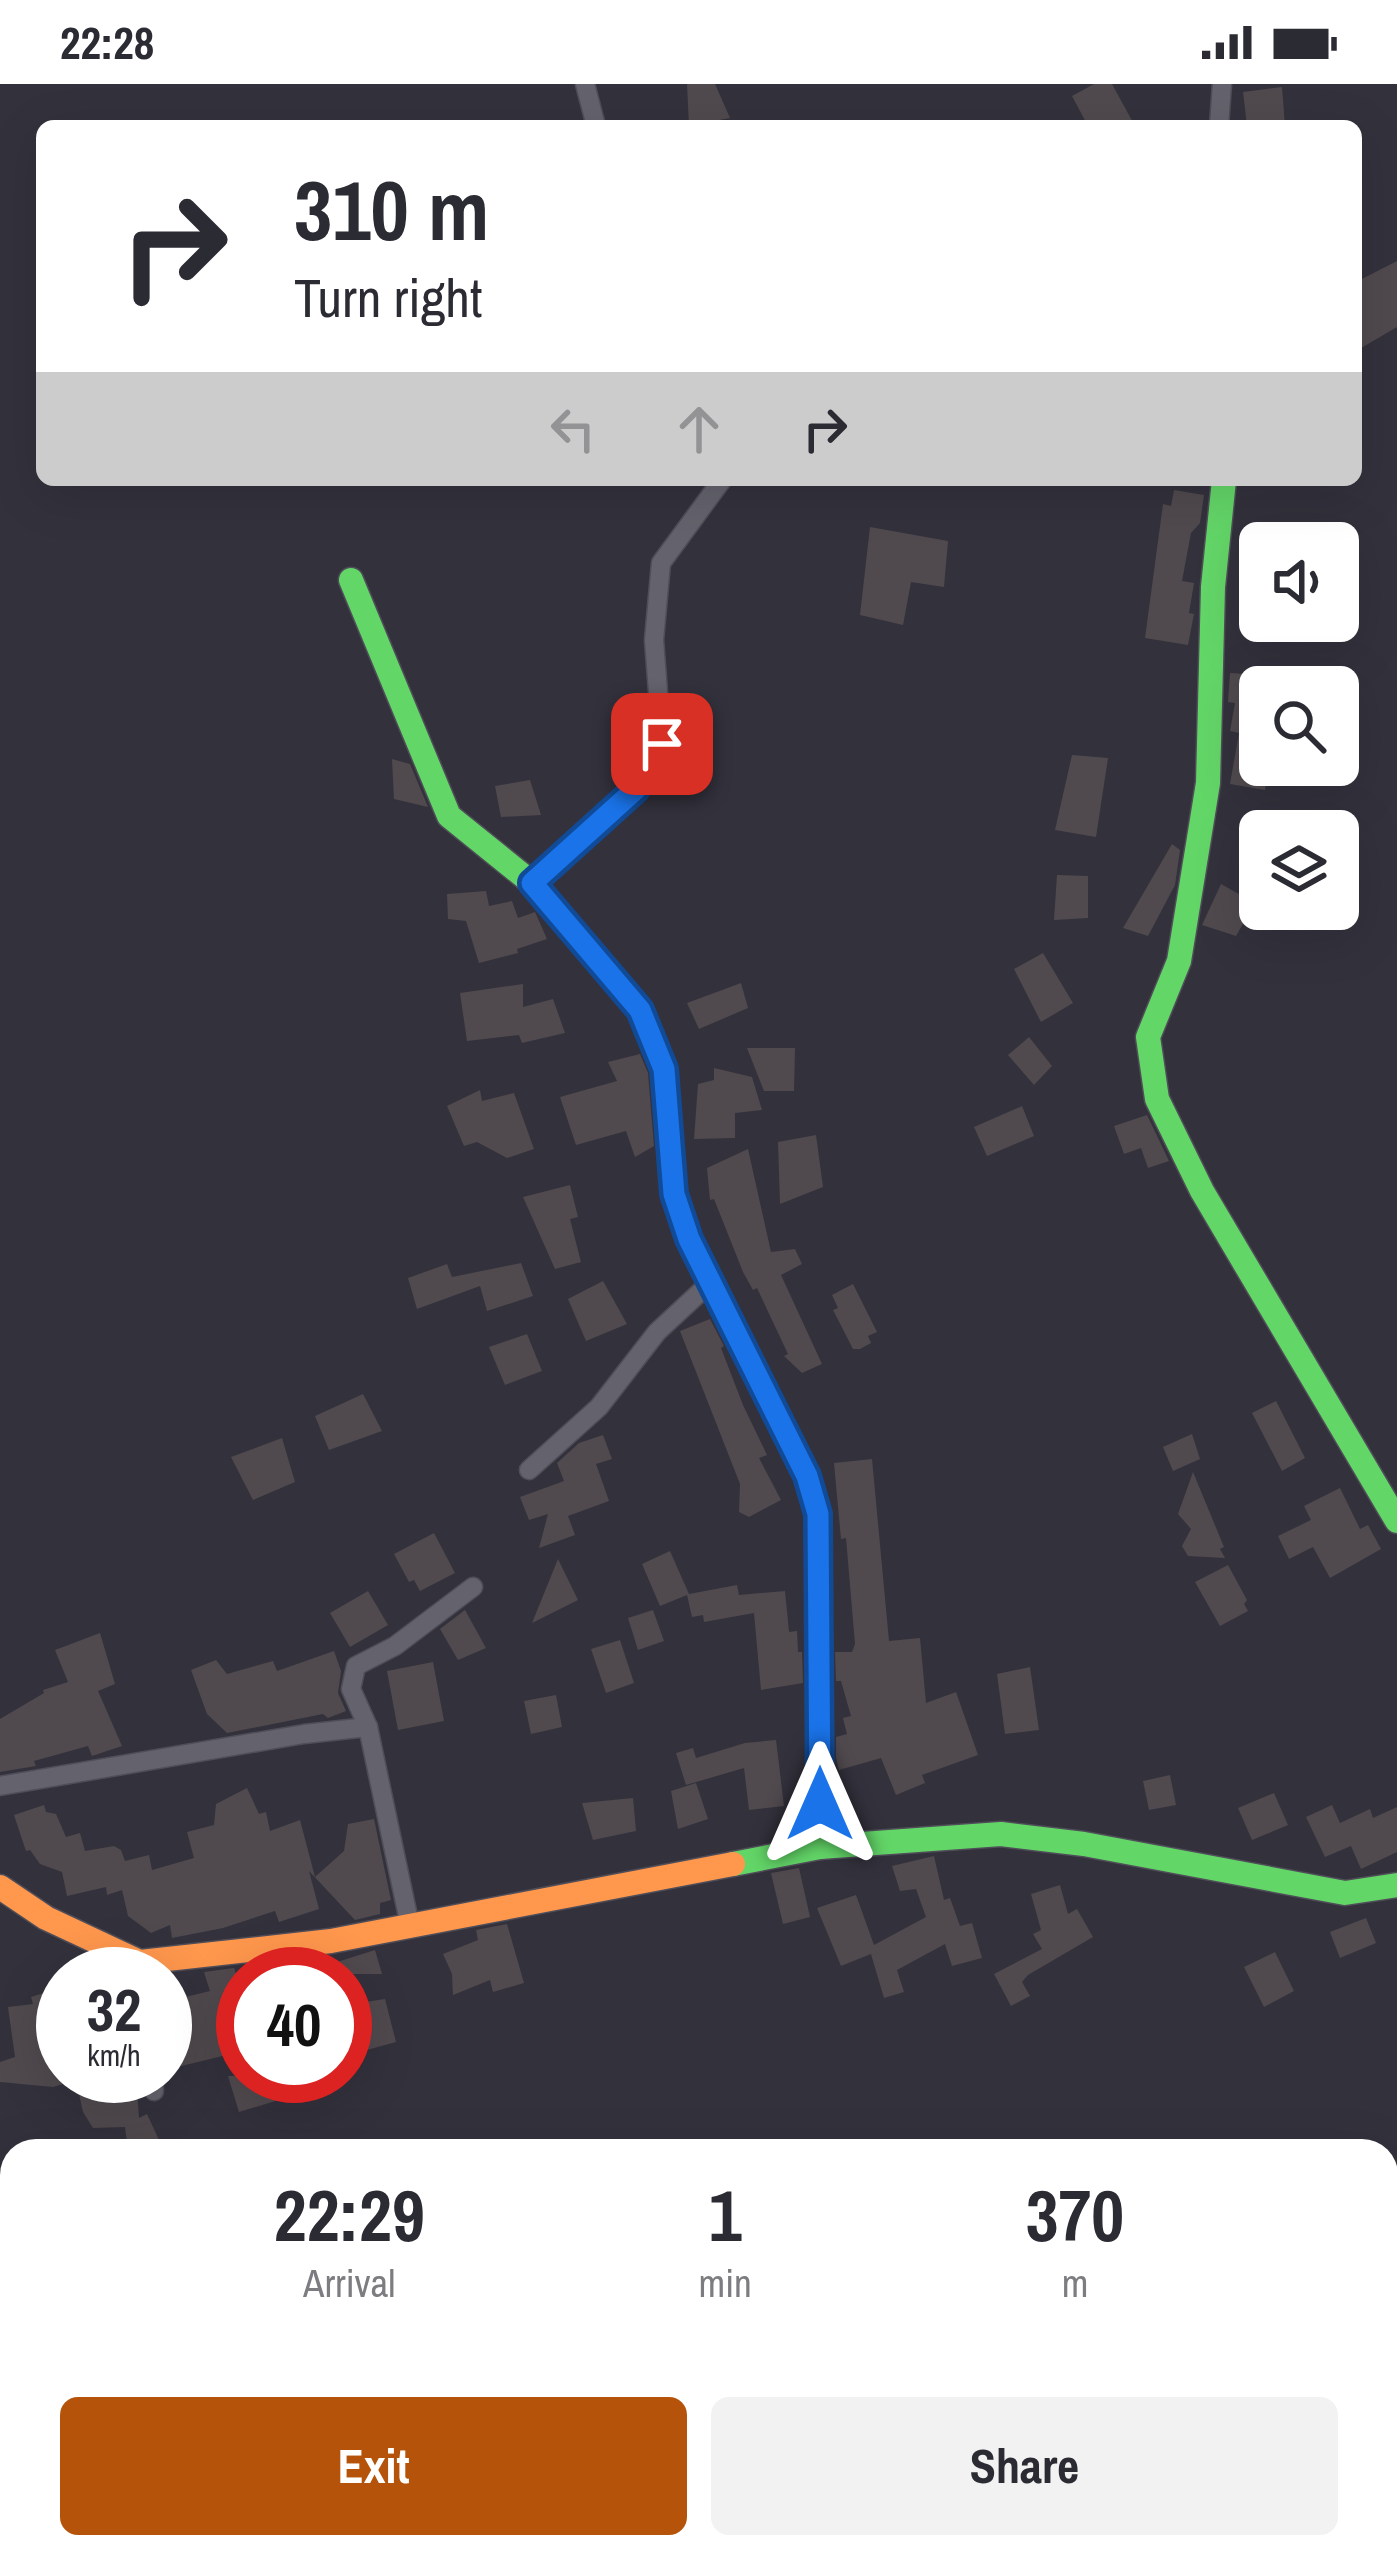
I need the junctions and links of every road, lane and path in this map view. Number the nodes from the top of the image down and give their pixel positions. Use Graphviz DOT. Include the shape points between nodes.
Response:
graph roads {
  1 [pos="585,84"];
  2 [pos="1222,84"];
  3 [pos="594,120"];
  4 [pos="1219,120"];
  5 [pos="718,486"];
  6 [pos="1223,486"];
  7 [pos="351,580"];
  8 [pos="532,883"];
  9 [pos="711,1282"];
  10 [pos="529,1470"];
  11 [pos="1389,1496"];
  12 [pos="1397,1521"];
  13 [pos="473,1587"];
  14 [pos="368,1727"];
  15 [pos="0,1786"];
  16 [pos="820,1847"];
  17 [pos="1397,1885"];
  18 [pos="0,1887"];
  19 [pos="410,1926"];
  20 [pos="101,1947"];
  21 [pos="192,1961"];
  1 -- 3 [label="street"];
  2 -- 4 [label="street"];
  5 -- 8 [label="street" via="661,563 655,640 662,744 636,789"];
  6 -- 11 [label="street" via="1208,783 1178,962 1148,1037 1156,1099 1202,1191"];
  7 -- 8 [label="street" via="448,816"];
  8 -- 9 [label="street" via="640,1010 664,1069 674,1194"];
  9 -- 10 [label="street" via="657,1332 599,1407"];
  9 -- 16 [label="street" via="818,1514"];
  11 -- 12 [label="street"];
  13 -- 14 [label="street" via="356,1666 351,1689"];
  14 -- 15 [label="street"];
  14 -- 19 [label="street"];
  16 -- 17 [label="street" via="1001,1834 1345,1893"];
  16 -- 19 [label="street"];
  18 -- 20 [label="street"];
  19 -- 21 [label="street"];
}
